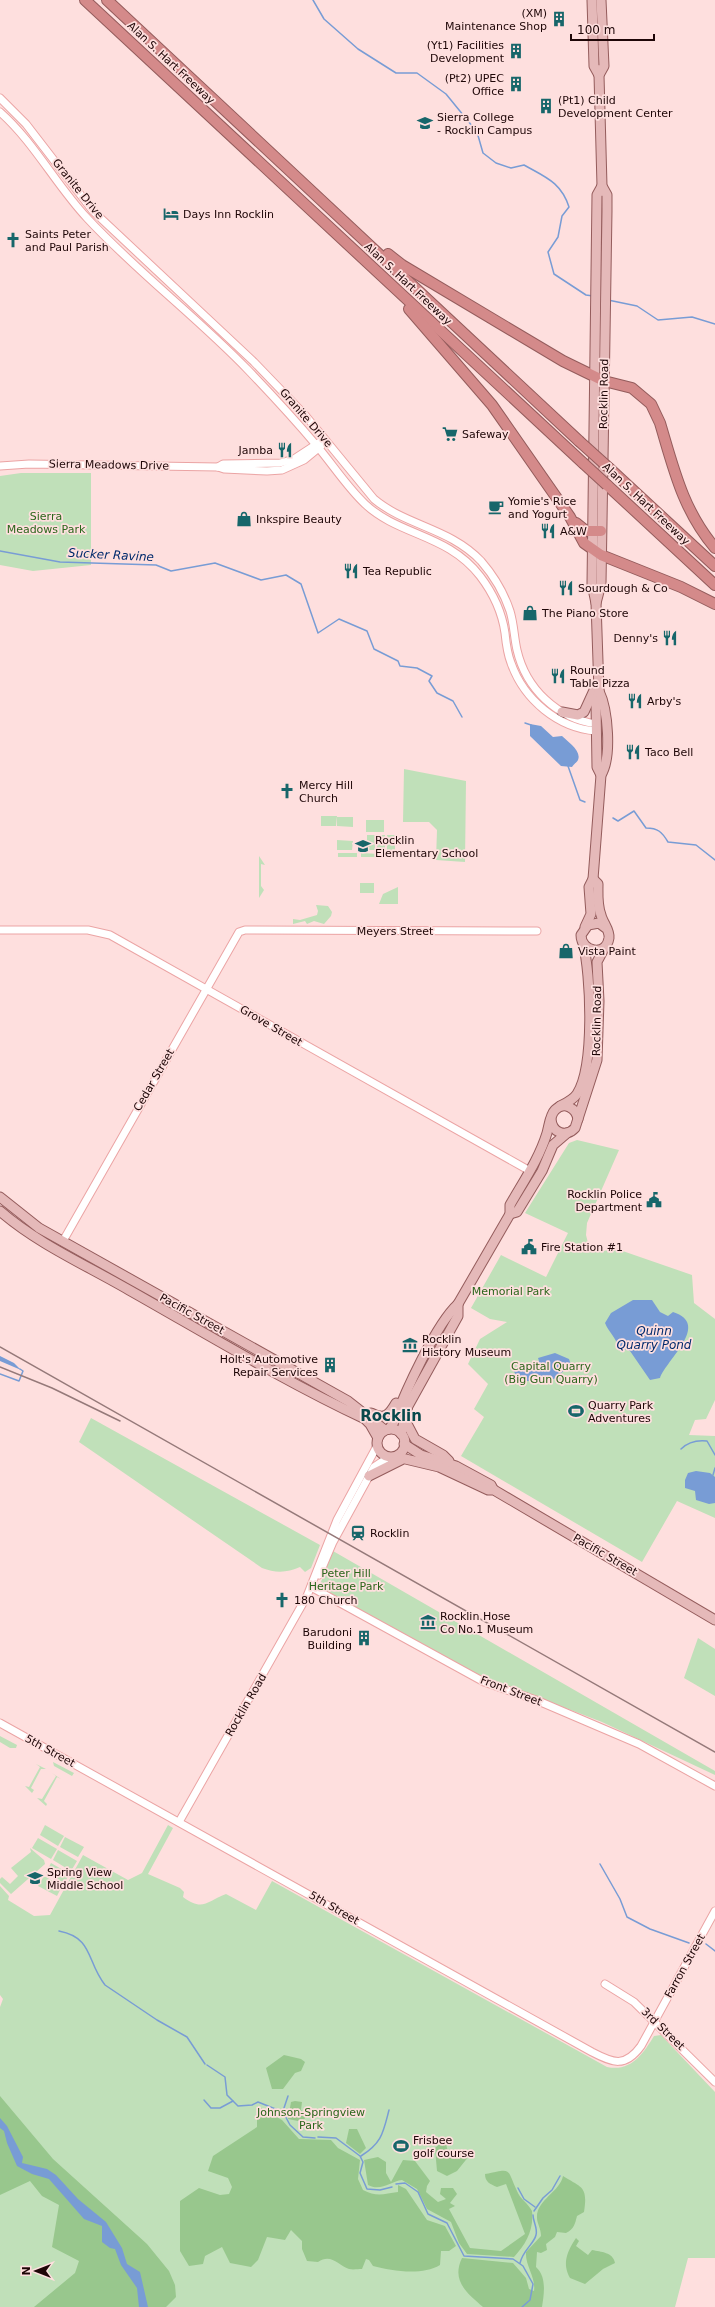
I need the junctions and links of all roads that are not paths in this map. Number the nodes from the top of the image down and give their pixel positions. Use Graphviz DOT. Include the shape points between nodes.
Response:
graph roads {
  1 [pos="85,0"];
  2 [pos="107,0"];
  3 [pos="592,0"];
  4 [pos="601,0"];
  5 [pos="599,75"];
  6 [pos="0,98"];
  7 [pos="0,112"];
  8 [pos="602,186"];
  9 [pos="339,216"];
  10 [pos="376,271"];
  11 [pos="600,379"];
  12 [pos="325,440"];
  13 [pos="317,446"];
  14 [pos="252,464"];
  15 [pos="0,466"];
  16 [pos="218,467"];
  17 [pos="275,471"];
  18 [pos="570,517"];
  19 [pos="597,531"];
  20 [pos="715,548"];
  21 [pos="597,552"];
  22 [pos="715,566"];
  23 [pos="715,585"];
  24 [pos="715,604"];
  25 [pos="598,681"];
  26 [pos="599,691"];
  27 [pos="562,712"];
  28 [pos="596,727"];
  29 [pos="606,728"];
  30 [pos="601,775"];
  31 [pos="593,879"];
  32 [pos="585,927"];
  33 [pos="607,929"];
  34 [pos="0,930"];
  35 [pos="252,930"];
  36 [pos="537,931"];
  37 [pos="583,943"];
  38 [pos="605,947"];
  39 [pos="206,989"];
  40 [pos="588,1000"];
  41 [pos="588,1025"];
  42 [pos="599,1044"];
  43 [pos="597,1060"];
  44 [pos="559,1107"];
  45 [pos="551,1119"];
  46 [pos="578,1119"];
  47 [pos="567,1133"];
  48 [pos="550,1151"];
  49 [pos="530,1171"];
  50 [pos="0,1197"];
  51 [pos="521,1205"];
  52 [pos="0,1211"];
  53 [pos="510,1214"];
  54 [pos="63,1241"];
  55 [pos="458,1304"];
  56 [pos="434,1340"];
  57 [pos="428,1370"];
  58 [pos="412,1381"];
  59 [pos="348,1401"];
  60 [pos="404,1418"];
  61 [pos="387,1429"];
  62 [pos="401,1434"];
  63 [pos="377,1442"];
  64 [pos="404,1444"];
  65 [pos="397,1457"];
  66 [pos="453,1465"];
  67 [pos="368,1476"];
  68 [pos="494,1490"];
  69 [pos="311,1587"];
  70 [pos="715,1620"];
  71 [pos="0,1723"];
  72 [pos="715,1786"];
  73 [pos="179,1822"];
  74 [pos="715,1911"];
  75 [pos="605,1984"];
  76 [pos="655,2022"];
  77 [pos="715,2082"];
  1 -- 10 [label="highway, Alan S. Hart Freeway"];
  2 -- 9 [label="highway, Alan S. Hart Freeway"];
  3 -- 5 [label="main road, Rocklin Road" via="594,66"];
  4 -- 5 [label="main road, Rocklin Road" via="604,66"];
  5 -- 8 [label="main road, Rocklin Road"];
  6 -- 12 [label="street, Granite Drive" via="26,124 93,211 254,362"];
  7 -- 13 [label="street, Granite Drive" via="18,131 85,217 246,368"];
  8 -- 11 [label="main road, Rocklin Road" via="598,195 596,294"];
  8 -- 11 [label="main road, Rocklin Road" via="607,195 606,308"];
  9 -- 11 [label="highway" via="402,265 563,361"];
  9 -- 22 [label="highway, Alan S. Hart Freeway, bridge"];
  10 -- 18 [label="highway" via="492,404"];
  10 -- 23 [label="highway, Alan S. Hart Freeway, bridge"];
  11 -- 19 [label="main road, Rocklin Road"];
  11 -- 20 [label="highway" via="632,388 651,404 660,423 682,495 700,528"];
  12 -- 13 [label="street, Sierra Meadows Drive"];
  12 -- 27 [label="street, Granite Drive" via="380,504 446,535 481,562 496,582 506,602 517,650 527,676 539,694"];
  13 -- 14 [label="street, Sierra Meadows Drive" via="288,461"];
  13 -- 17 [label="street, Sierra Meadows Drive" via="296,464"];
  13 -- 28 [label="street, Granite Drive" via="367,506 382,517 445,546 474,568 488,587 497,606 510,663 527,692 541,708 557,720 575,728"];
  14 -- 16 [label="street, Sierra Meadows Drive" via="223,464"];
  14 -- 17 [label="street"];
  15 -- 16 [label="street, Sierra Meadows Drive" via="53,464"];
  16 -- 17 [label="street, Sierra Meadows Drive"];
  18 -- 19 [label="highway" via="582,529"];
  18 -- 21 [label="highway" via="584,543"];
  19 -- 21 [label="main road, Rocklin Road"];
  21 -- 24 [label="highway"];
  21 -- 25 [label="main road, Rocklin Road" via="600,584 596,603"];
  25 -- 26 [label="main road, Rocklin Road"];
  25 -- 27 [label="main road" via="584,712 578,715"];
  26 -- 28 [label="main road, Rocklin Road"];
  26 -- 29 [label="main road, Rocklin Road" via="605,704"];
  27 -- 28 [label="street, Granite Drive"];
  28 -- 29 [label="main road"];
  28 -- 30 [label="main road, Rocklin Road" via="597,768"];
  29 -- 30 [label="main road, Rocklin Road" via="606,766"];
  30 -- 31 [label="main road, Rocklin Road"];
  31 -- 32 [label="main road, Rocklin Road" via="589,887 591,914"];
  31 -- 33 [label="main road, Rocklin Road" via="598,884 598,905"];
  32 -- 33 [label="main road" via="591,923 598,923"];
  32 -- 37 [label="main road" via="581,934"];
  33 -- 38 [label="main road" via="609,936"];
  34 -- 39 [label="street, Grove Street" via="103,932"];
  35 -- 36 [label="street, Meyers Street"];
  35 -- 39 [label="street, Cedar Street" via="237,934"];
  37 -- 38 [label="main road" via="592,950"];
  37 -- 40 [label="main road, Rocklin Road" via="587,958"];
  38 -- 42 [label="main road, Rocklin Road" via="597,965"];
  39 -- 49 [label="street, Grove Street"];
  39 -- 54 [label="street, Cedar Street"];
  40 -- 41 [label="main road, Rocklin Road"];
  40 -- 42 [label="main road" via="594,1002 594,1026"];
  41 -- 43 [label="main road" via="594,1041 593,1055"];
  41 -- 44 [label="main road, Rocklin Road" via="586,1064 578,1092 575,1097"];
  42 -- 43 [label="main road, Rocklin Road"];
  43 -- 46 [label="main road, Rocklin Road"];
  44 -- 45 [label="main road"];
  44 -- 46 [label="main road" via="572,1108"];
  45 -- 47 [label="main road" via="556,1130"];
  45 -- 49 [label="main road" via="540,1152"];
  46 -- 47 [label="main road" via="575,1128"];
  47 -- 48 [label="main road" via="556,1141"];
  48 -- 49 [label="main road" via="536,1168"];
  48 -- 51 [label="main road" via="542,1171"];
  49 -- 51 [label="main road" via="519,1199"];
  49 -- 53 [label="main road" via="510,1205"];
  50 -- 54 [label="main road, Pacific Street" via="32,1224"];
  51 -- 53 [label="main road" via="517,1212"];
  52 -- 63 [label="main road, Pacific Street" via="14,1224 58,1250 365,1419 370,1424"];
  53 -- 55 [label="main road"];
  54 -- 59 [label="main road, Pacific Street"];
  55 -- 56 [label="main road" via="450,1312"];
  55 -- 57 [label="main road" via="458,1316"];
  56 -- 57 [label="main road" via="436,1345 429,1360"];
  56 -- 58 [label="main road"];
  57 -- 60 [label="main road"];
  58 -- 59 [label="main road" via="386,1417 377,1416"];
  58 -- 61 [label="main road" via="394,1422"];
  59 -- 61 [label="main road, Pacific Street"];
  60 -- 62 [label="main road"];
  60 -- 66 [label="main road" via="415,1439 443,1455"];
  61 -- 62 [label="main road"];
  61 -- 63 [label="main road"];
  62 -- 64 [label="main road"];
  63 -- 65 [label="main road" via="382,1454"];
  63 -- 69 [label="street, Rocklin Road" via="336,1520"];
  64 -- 65 [label="main road"];
  64 -- 66 [label="main road, Pacific Street" via="421,1455"];
  65 -- 67 [label="main road" via="395,1462"];
  65 -- 67 [label="street, Rocklin Road" via="379,1462"];
  65 -- 68 [label="main road, Pacific Street" via="439,1467 488,1490"];
  66 -- 68 [label="main road, Pacific Street" via="491,1485"];
  67 -- 69 [label="street, Rocklin Road" via="333,1542 316,1582"];
  68 -- 70 [label="main road, Pacific Street"];
  69 -- 72 [label="street, Front Street" via="472,1676 639,1744"];
  69 -- 73 [label="street, Rocklin Road"];
  71 -- 73 [label="street, 5th Street"];
  73 -- 76 [label="street, 5th Street" via="608,2060 621,2061 631,2057"];
  74 -- 76 [label="street, Farron Street"];
  75 -- 76 [label="street, 3rd Street" via="627,1997"];
  76 -- 77 [label="street, 3rd Street"];
}
